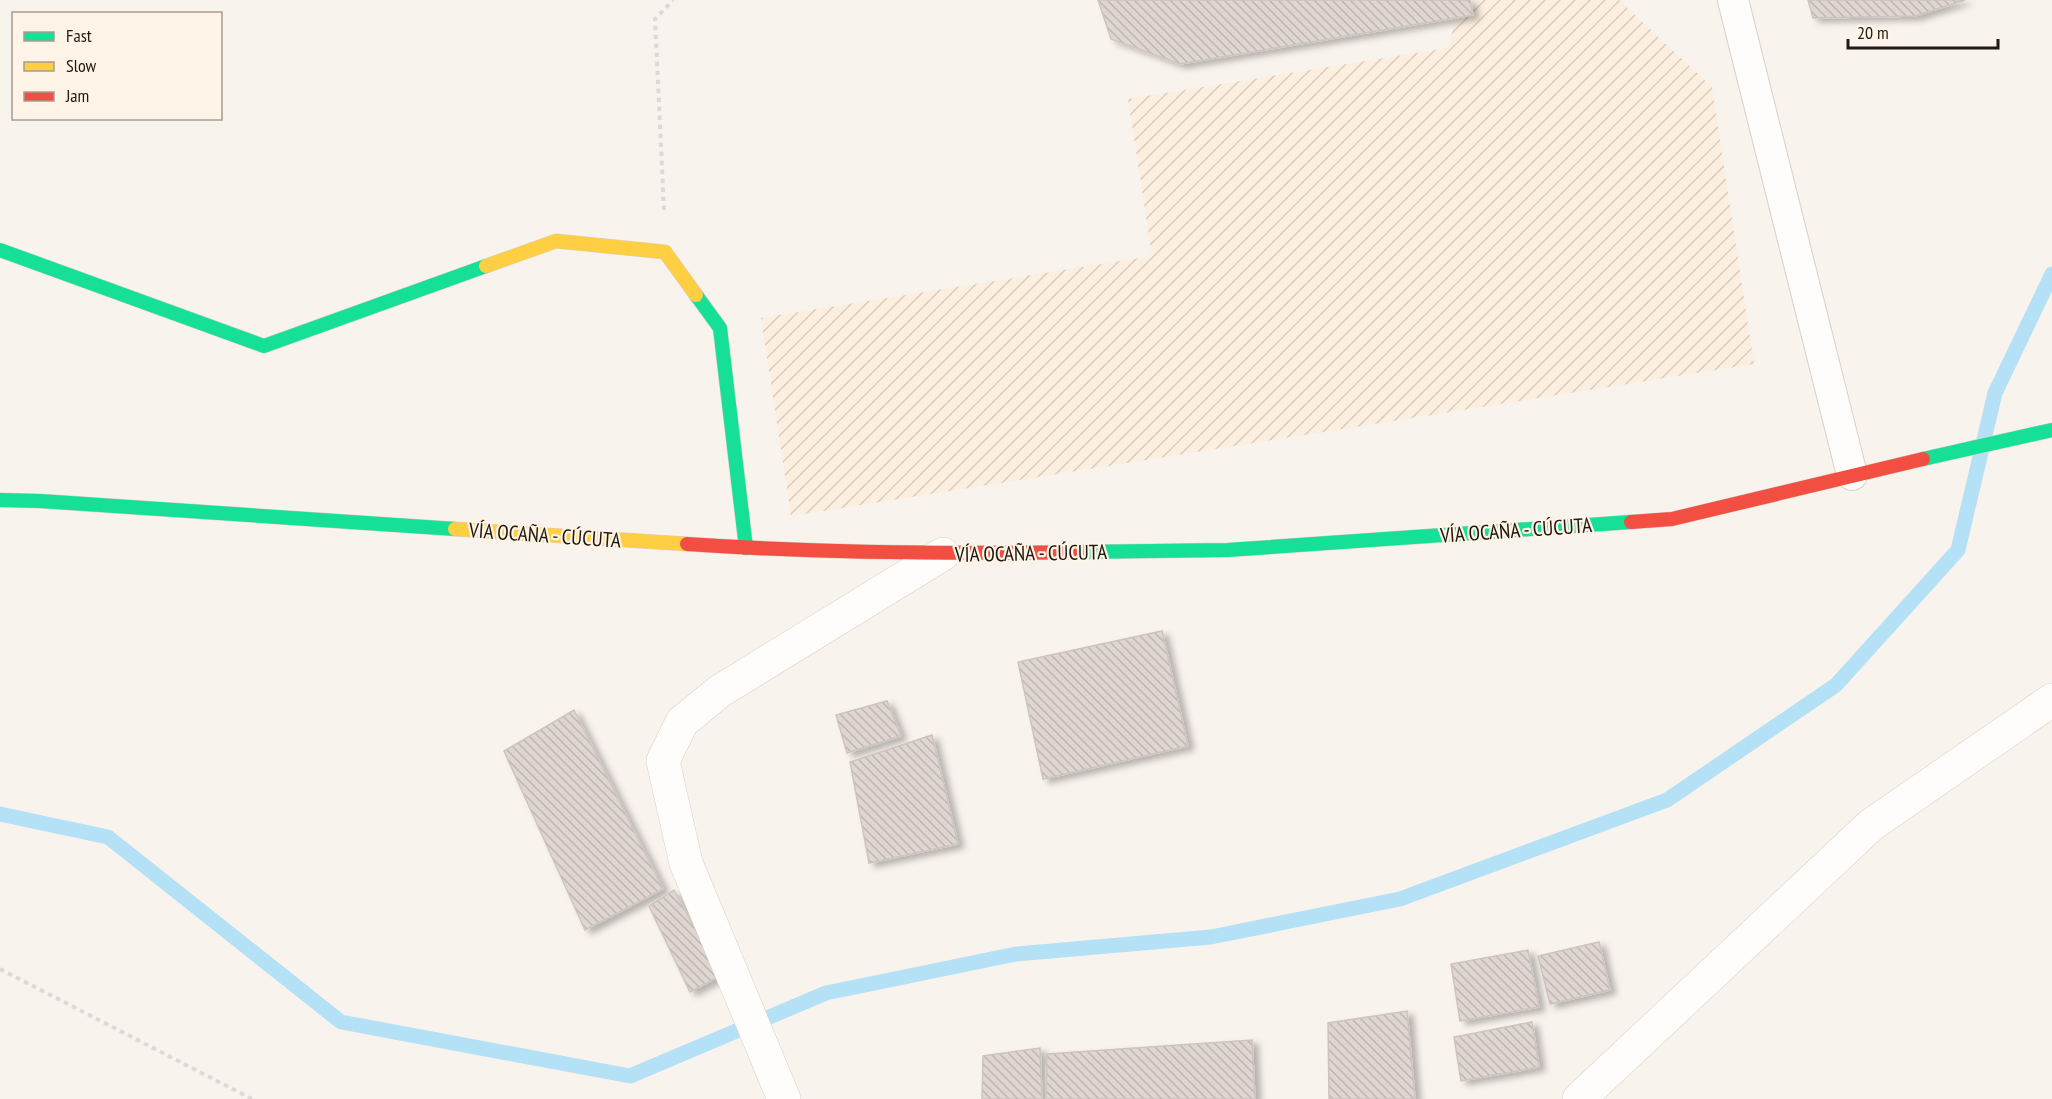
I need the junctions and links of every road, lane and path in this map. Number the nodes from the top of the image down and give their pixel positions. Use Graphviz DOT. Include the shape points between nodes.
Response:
graph roads {
  1 [pos="674,0"];
  2 [pos="1733,0"];
  3 [pos="0,249"];
  4 [pos="665,252"];
  5 [pos="2052,430"];
  6 [pos="1852,476"];
  7 [pos="0,500"];
  8 [pos="40,501"];
  9 [pos="0,510"];
  10 [pos="746,548"];
  11 [pos="943,554"];
  12 [pos="2052,700"];
  13 [pos="0,969"];
  14 [pos="252,1099"];
  15 [pos="783,1099"];
  16 [pos="1580,1099"];
  1 -- 4 [label="path" via="655,19"];
  2 -- 6 [label="lane"];
  3 -- 4 [label="main road" via="264,346 556,241"];
  4 -- 10 [label="main road" via="720,328"];
  5 -- 6 [label="main road, VÍA OCAÑA - CÚCUTA"];
  6 -- 11 [label="main road, VÍA OCAÑA - CÚCUTA" via="1672,519 1228,550"];
  7 -- 8 [label="main road, VÍA OCAÑA - CÚCUTA"];
  8 -- 9 [label="street"];
  8 -- 10 [label="main road, VÍA OCAÑA - CÚCUTA"];
  10 -- 11 [label="main road, VÍA OCAÑA - CÚCUTA"];
  11 -- 15 [label="street" via="720,691 682,722 663,761 687,863"];
  12 -- 16 [label="street" via="1871,825"];
  13 -- 14 [label="path"];
}
